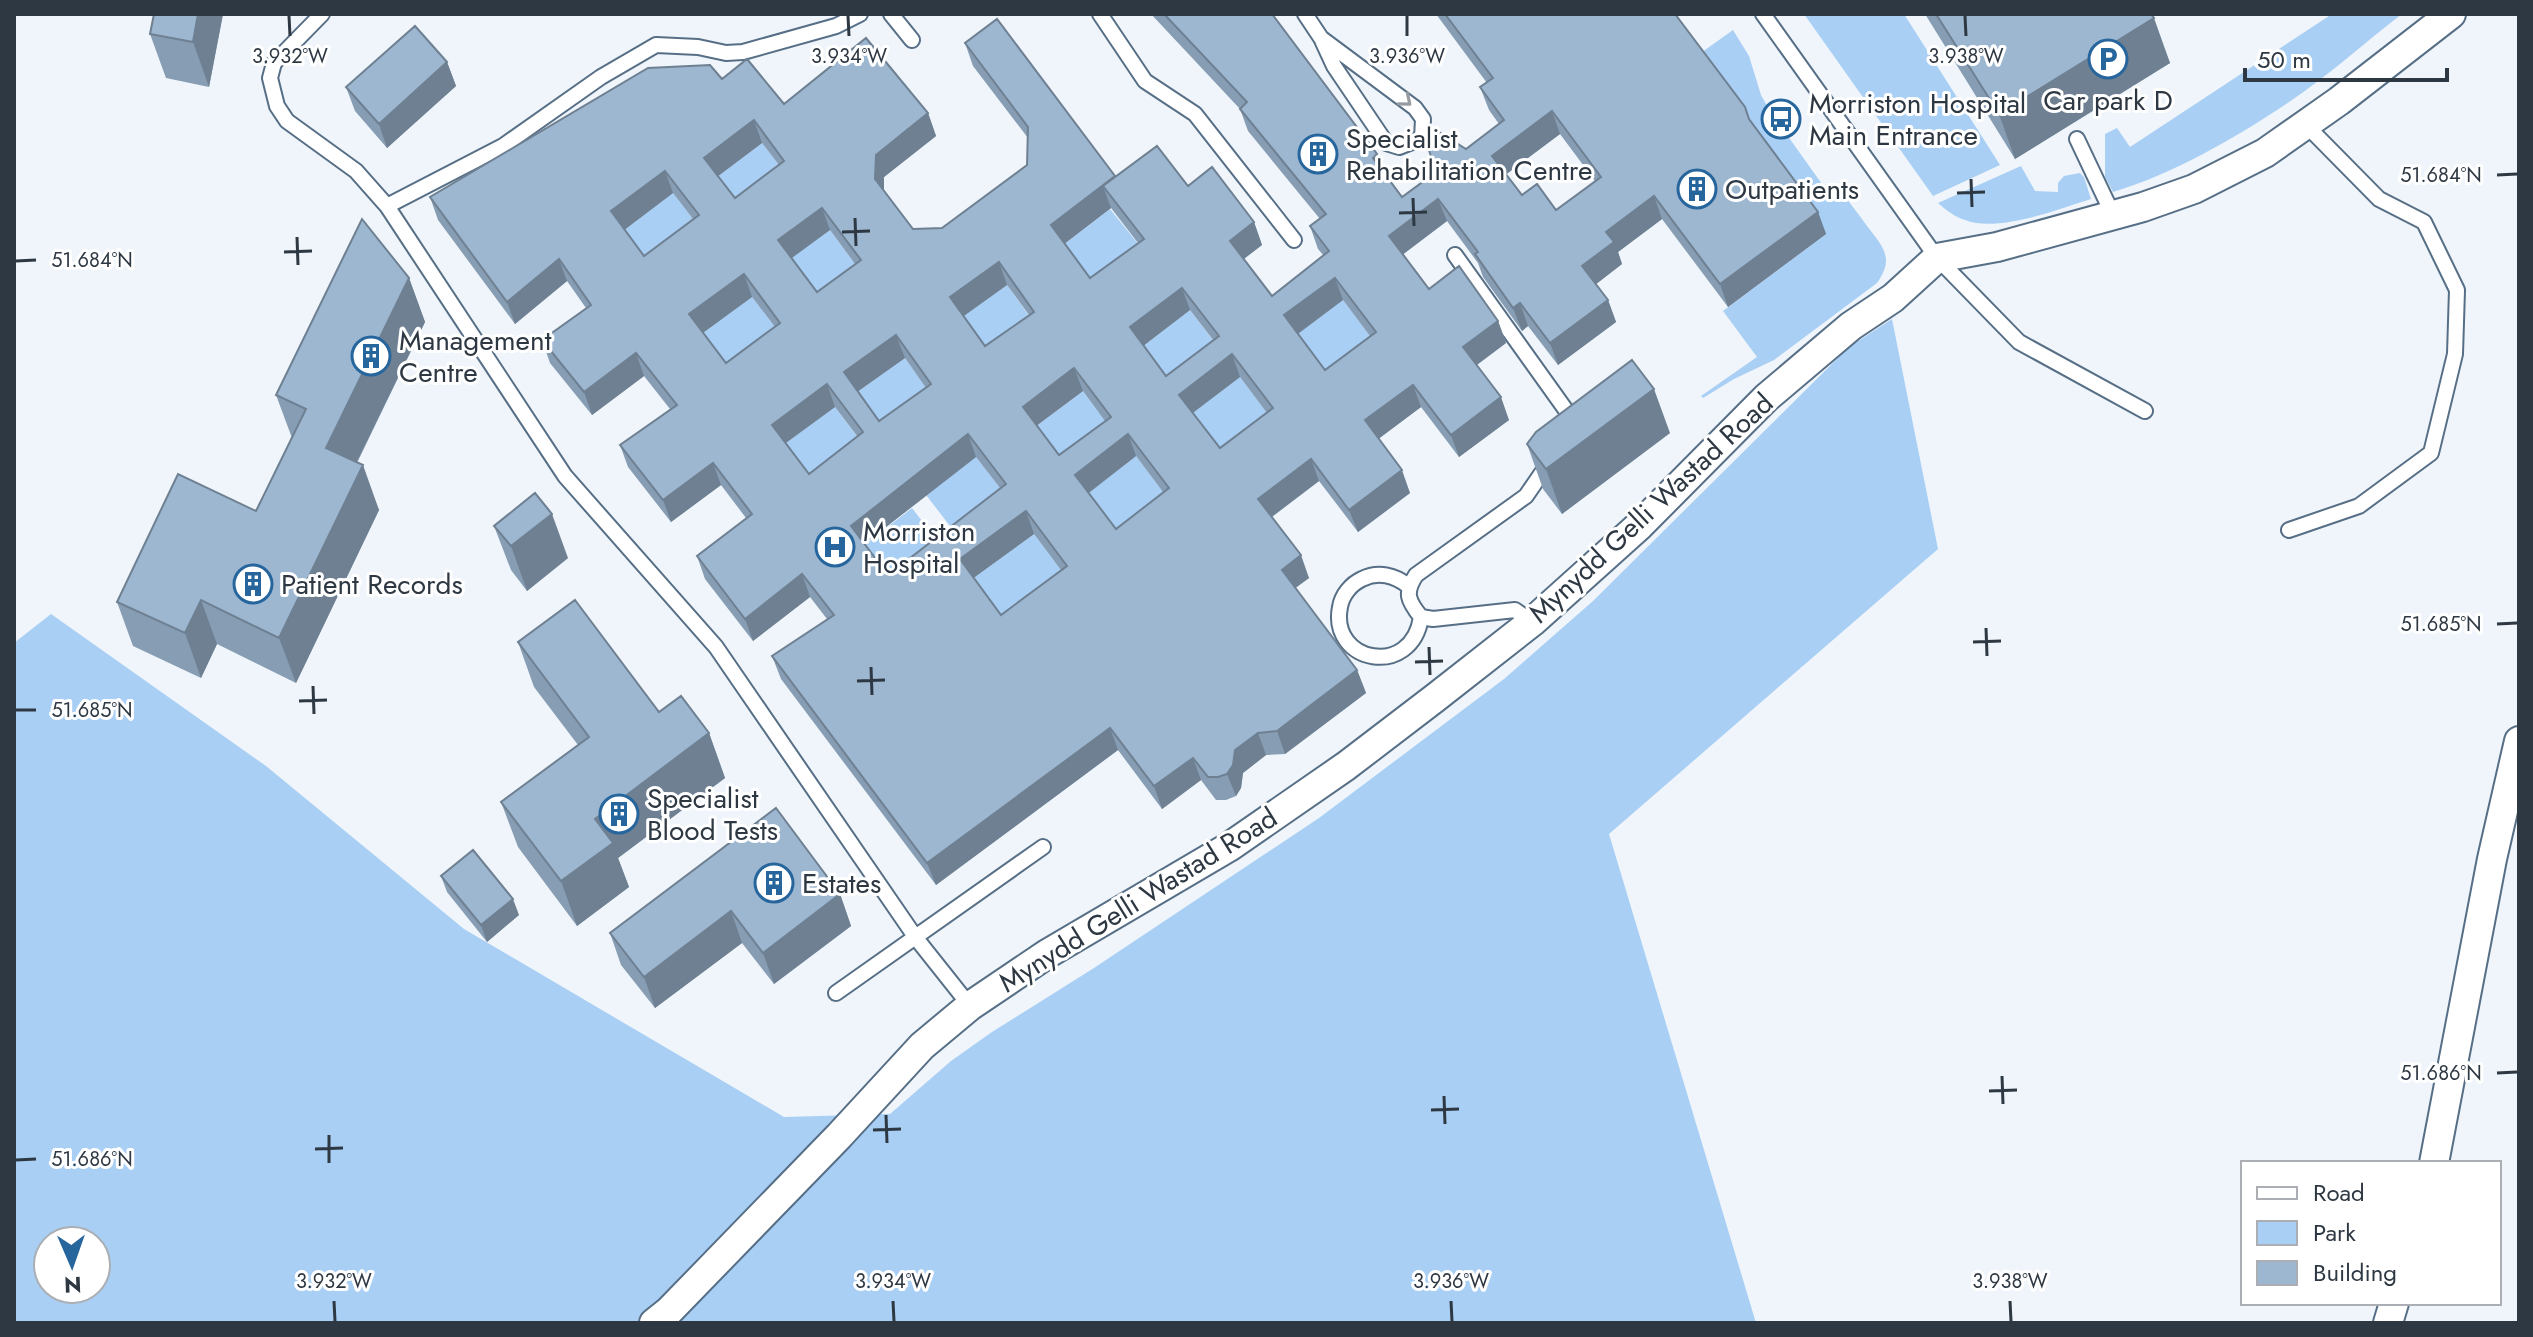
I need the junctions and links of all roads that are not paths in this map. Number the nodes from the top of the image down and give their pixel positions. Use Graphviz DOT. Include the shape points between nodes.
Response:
graph roads {
  1 [pos="322,14"];
  2 [pos="860,14"];
  3 [pos="891,14"];
  4 [pos="1100,14"];
  5 [pos="1305,14"];
  6 [pos="2451,14"];
  7 [pos="1769,16"];
  8 [pos="1321,38"];
  9 [pos="912,40"];
  10 [pos="2306,125"];
  11 [pos="2077,139"];
  12 [pos="387,206"];
  13 [pos="2113,215"];
  14 [pos="1294,240"];
  15 [pos="1455,255"];
  16 [pos="1937,258"];
  17 [pos="2145,411"];
  18 [pos="2289,530"];
  19 [pos="1408,586"];
  20 [pos="1421,617"];
  21 [pos="1532,622"];
  22 [pos="2519,741"];
  23 [pos="1043,847"];
  24 [pos="916,938"];
  25 [pos="836,993"];
  26 [pos="970,1006"];
  27 [pos="2434,1161"];
  28 [pos="654,1323"];
  1 -- 12 [label="lane" via="274,63 270,78 277,106 287,121 356,171"];
  2 -- 12 [label="lane" via="743,52 656,45 503,146"];
  3 -- 9 [label="lane"];
  4 -- 14 [label="lane" via="1145,81 1195,114"];
  5 -- 8 [label="lane"];
  6 -- 10 [label="street"];
  7 -- 16 [label="lane"];
  8 -- 8 [label="lane, one-way" via="1415,108 1423,119 1422,138 1399,147 1386,143"];
  10 -- 13 [label="street" via="2194,189"];
  10 -- 18 [label="lane" via="2379,199 2424,222 2457,290 2455,354 2431,453 2359,506"];
  11 -- 13 [label="lane"];
  12 -- 24 [label="lane" via="565,476 716,647"];
  13 -- 16 [label="street"];
  15 -- 19 [label="lane" via="1573,420 1574,429 1526,496"];
  16 -- 17 [label="lane" via="2019,342"];
  16 -- 21 [label="street, Mynydd Gelli Wastad Road" via="1766,398 1640,525"];
  19 -- 20 [label="lane"];
  19 -- 20 [label="lane" via="1386,575 1358,580 1340,603 1340,630 1367,656 1393,656 1413,641"];
  20 -- 21 [label="lane" via="1515,610"];
  21 -- 26 [label="street, Mynydd Gelli Wastad Road" via="1346,766 1229,847 1047,954"];
  22 -- 27 [label="street"];
  23 -- 24 [label="lane"];
  24 -- 25 [label="lane"];
  24 -- 26 [label="lane"];
  26 -- 28 [label="street, Mynydd Gelli Wastad Road" via="922,1046"];
}
